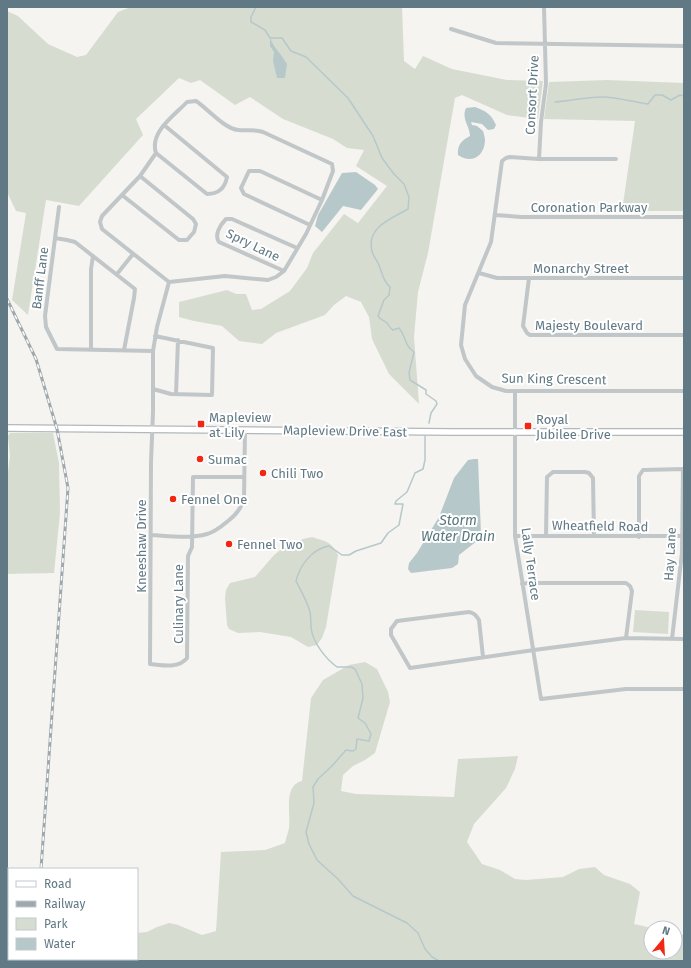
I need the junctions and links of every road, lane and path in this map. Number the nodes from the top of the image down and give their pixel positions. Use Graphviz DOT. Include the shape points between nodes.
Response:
graph roads {
  1 [pos="544,7"];
  2 [pos="451,29"];
  3 [pos="544,44"];
  4 [pos="684,46"];
  5 [pos="164,125"];
  6 [pos="156,153"];
  7 [pos="539,159"];
  8 [pos="616,159"];
  9 [pos="140,176"];
  10 [pos="122,195"];
  11 [pos="322,200"];
  12 [pos="59,207"];
  13 [pos="495,215"];
  14 [pos="684,217"];
  15 [pos="310,225"];
  16 [pos="55,238"];
  17 [pos="297,248"];
  18 [pos="133,254"];
  19 [pos="93,256"];
  20 [pos="284,271"];
  21 [pos="479,273"];
  22 [pos="117,274"];
  23 [pos="529,278"];
  24 [pos="684,278"];
  25 [pos="170,282"];
  26 [pos="684,335"];
  27 [pos="155,336"];
  28 [pos="178,340"];
  29 [pos="91,349"];
  30 [pos="124,350"];
  31 [pos="152,351"];
  32 [pos="153,389"];
  33 [pos="515,391"];
  34 [pos="684,391"];
  35 [pos="176,394"];
  36 [pos="7,428"];
  37 [pos="152,429"];
  38 [pos="245,430"];
  39 [pos="514,432"];
  40 [pos="684,432"];
  41 [pos="683,469"];
  42 [pos="244,477"];
  43 [pos="152,535"];
  44 [pos="546,535"];
  45 [pos="191,536"];
  46 [pos="515,536"];
  47 [pos="594,536"];
  48 [pos="683,536"];
  49 [pos="639,537"];
  50 [pos="522,584"];
  51 [pos="626,638"];
  52 [pos="672,639"];
  53 [pos="684,639"];
  54 [pos="534,650"];
  55 [pos="483,657"];
  56 [pos="150,664"];
  57 [pos="684,689"];
  1 -- 3 [label="street, Consort Drive"];
  2 -- 3 [label="street" via="496,43"];
  3 -- 4 [label="street"];
  3 -- 7 [label="street, Consort Drive" via="546,84"];
  5 -- 6 [label="street" via="156,141"];
  5 -- 6 [label="street" via="227,177 226,184 220,191 207,194"];
  5 -- 11 [label="street" via="187,102 196,102 225,124 238,130 256,129 293,145 332,164 333,171"];
  6 -- 9 [label="street"];
  7 -- 8 [label="street"];
  7 -- 13 [label="street, Sun King Crescent" via="510,157 502,161"];
  9 -- 10 [label="street"];
  9 -- 10 [label="street" via="193,219 196,224 194,232 187,240 179,240"];
  10 -- 18 [label="street" via="102,216 100,222 102,229"];
  11 -- 15 [label="street"];
  11 -- 15 [label="street" via="260,171 249,171 240,188 244,194"];
  12 -- 16 [label="street, Banff Lane"];
  13 -- 14 [label="street, Coronation Parkway"];
  13 -- 21 [label="street, Sun King Crescent" via="490,245"];
  15 -- 17 [label="street"];
  16 -- 19 [label="street" via="72,241"];
  16 -- 29 [label="street, Banff Lane" via="45,316 46,327 56,349"];
  17 -- 20 [label="street"];
  17 -- 20 [label="street, Spry Lane" via="232,219 223,222 217,233 219,242"];
  18 -- 22 [label="street"];
  18 -- 25 [label="street"];
  19 -- 22 [label="street"];
  19 -- 29 [label="street"];
  20 -- 25 [label="street" via="268,280 225,276"];
  21 -- 23 [label="street, Monarchy Street" via="492,277"];
  21 -- 33 [label="street, Sun King Crescent" via="465,305 462,352 472,371 482,381 498,389"];
  22 -- 30 [label="street" via="135,291"];
  23 -- 24 [label="street, Monarchy Street"];
  23 -- 26 [label="street, Majesty Boulevard" via="524,326 530,335"];
  25 -- 27 [label="street, Kneeshaw Drive"];
  27 -- 28 [label="street"];
  27 -- 31 [label="street, Kneeshaw Drive"];
  28 -- 35 [label="street"];
  28 -- 35 [label="street" via="213,348 212,395"];
  29 -- 30 [label="street, Banff Lane"];
  30 -- 31 [label="street, Banff Lane"];
  31 -- 32 [label="street, Kneeshaw Drive"];
  32 -- 35 [label="street"];
  32 -- 37 [label="street, Kneeshaw Drive"];
  33 -- 34 [label="street, Sun King Crescent"];
  33 -- 39 [label="street"];
  36 -- 37 [label="main road, Mapleview Drive East"];
  37 -- 38 [label="main road, Mapleview Drive East"];
  37 -- 43 [label="street, Kneeshaw Drive"];
  38 -- 39 [label="main road, Mapleview Drive East"];
  38 -- 42 [label="street"];
  39 -- 40 [label="main road, Mapleview Drive East"];
  39 -- 46 [label="street, Lally Terrace"];
  41 -- 48 [label="street, Hay Lane"];
  41 -- 49 [label="street" via="640,472"];
  42 -- 45 [label="street" via="244,499 234,516 217,530"];
  42 -- 45 [label="street" via="193,476"];
  43 -- 45 [label="street"];
  43 -- 56 [label="street, Kneeshaw Drive"];
  44 -- 46 [label="street, Wheatfield Road"];
  44 -- 47 [label="street, Wheatfield Road"];
  44 -- 47 [label="street" via="548,474 585,472 594,478"];
  45 -- 56 [label="street, Culinary Lane" via="192,547 188,556 187,658 177,664"];
  46 -- 50 [label="street, Lally Terrace"];
  47 -- 49 [label="street, Wheatfield Road"];
  48 -- 49 [label="street, Wheatfield Road"];
  48 -- 52 [label="street, Hay Lane"];
  50 -- 51 [label="street" via="626,583 632,591"];
  50 -- 54 [label="street, Lally Terrace"];
  51 -- 52 [label="street"];
  51 -- 54 [label="street"];
  52 -- 53 [label="street"];
  54 -- 55 [label="street"];
  54 -- 57 [label="street, Lally Terrace" via="541,699 626,689"];
  55 -- 55 [label="street" via="478,620 473,613 397,621 391,629 391,634 410,668"];
}
